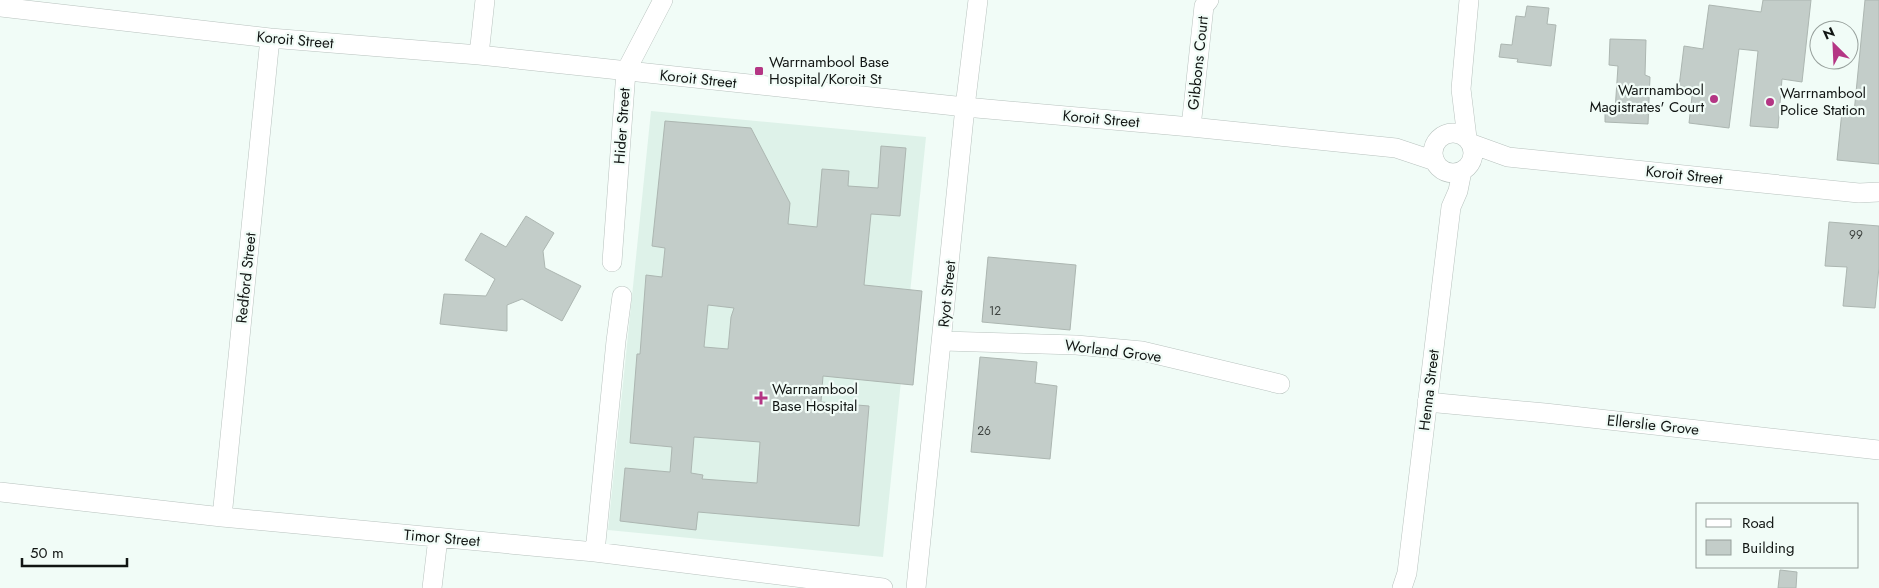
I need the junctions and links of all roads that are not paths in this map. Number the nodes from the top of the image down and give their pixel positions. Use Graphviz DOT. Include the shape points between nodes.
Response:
graph roads {
  1 [pos="485,0"];
  2 [pos="663,0"];
  3 [pos="978,0"];
  4 [pos="1209,0"];
  5 [pos="1469,0"];
  6 [pos="0,7"];
  7 [pos="270,38"];
  8 [pos="479,55"];
  9 [pos="626,71"];
  10 [pos="1461,89"];
  11 [pos="965,107"];
  12 [pos="1191,127"];
  13 [pos="1442,137"];
  14 [pos="1470,141"];
  15 [pos="1396,148"];
  16 [pos="1508,157"];
  17 [pos="1439,165"];
  18 [pos="1465,168"];
  19 [pos="1879,192"];
  20 [pos="1859,193"];
  21 [pos="1879,198"];
  22 [pos="1451,207"];
  23 [pos="612,262"];
  24 [pos="622,296"];
  25 [pos="942,341"];
  26 [pos="1280,384"];
  27 [pos="1427,402"];
  28 [pos="1879,450"];
  29 [pos="0,492"];
  30 [pos="222,518"];
  31 [pos="438,538"];
  32 [pos="595,552"];
  33 [pos="1406,583"];
  34 [pos="432,588"];
  35 [pos="883,588"];
  36 [pos="916,588"];
  1 -- 8 [label="street"];
  2 -- 9 [label="street, Hider Street"];
  3 -- 11 [label="street, Ryot Street"];
  4 -- 12 [label="street, Gibbons Court" via="1204,6"];
  5 -- 10 [label="street"];
  6 -- 7 [label="street, Koroit Street"];
  7 -- 8 [label="street, Koroit Street"];
  7 -- 30 [label="street, Redford Street"];
  8 -- 9 [label="street, Koroit Street"];
  9 -- 11 [label="street, Koroit Street"];
  9 -- 23 [label="street, Hider Street"];
  10 -- 13 [label="street"];
  10 -- 14 [label="street"];
  11 -- 12 [label="street, Koroit Street"];
  11 -- 25 [label="street, Ryot Street"];
  12 -- 15 [label="street, Koroit Street"];
  13 -- 14 [label="street" via="1457,133"];
  13 -- 15 [label="street, Koroit Street"];
  13 -- 17 [label="street" via="1433,150"];
  14 -- 16 [label="street, Koroit Street"];
  14 -- 18 [label="street" via="1474,155"];
  15 -- 17 [label="street, Koroit Street"];
  16 -- 18 [label="street, Koroit Street"];
  16 -- 20 [label="street, Koroit Street"];
  17 -- 18 [label="street" via="1455,173"];
  17 -- 22 [label="street, Henna Street"];
  18 -- 22 [label="street, Henna Street"];
  19 -- 20 [label="street, Koroit Street"];
  20 -- 21 [label="street, Koroit Street"];
  22 -- 27 [label="street, Henna Street"];
  24 -- 32 [label="street"];
  25 -- 26 [label="street, Worland Grove" via="1076,345 1142,352"];
  25 -- 36 [label="street, Ryot Street"];
  27 -- 28 [label="street, Ellerslie Grove"];
  27 -- 33 [label="street, Henna Street"];
  29 -- 30 [label="street, Timor Street"];
  30 -- 31 [label="street, Timor Street"];
  31 -- 32 [label="street, Timor Street"];
  31 -- 34 [label="street"];
  32 -- 35 [label="street, Timor Street"];
}
